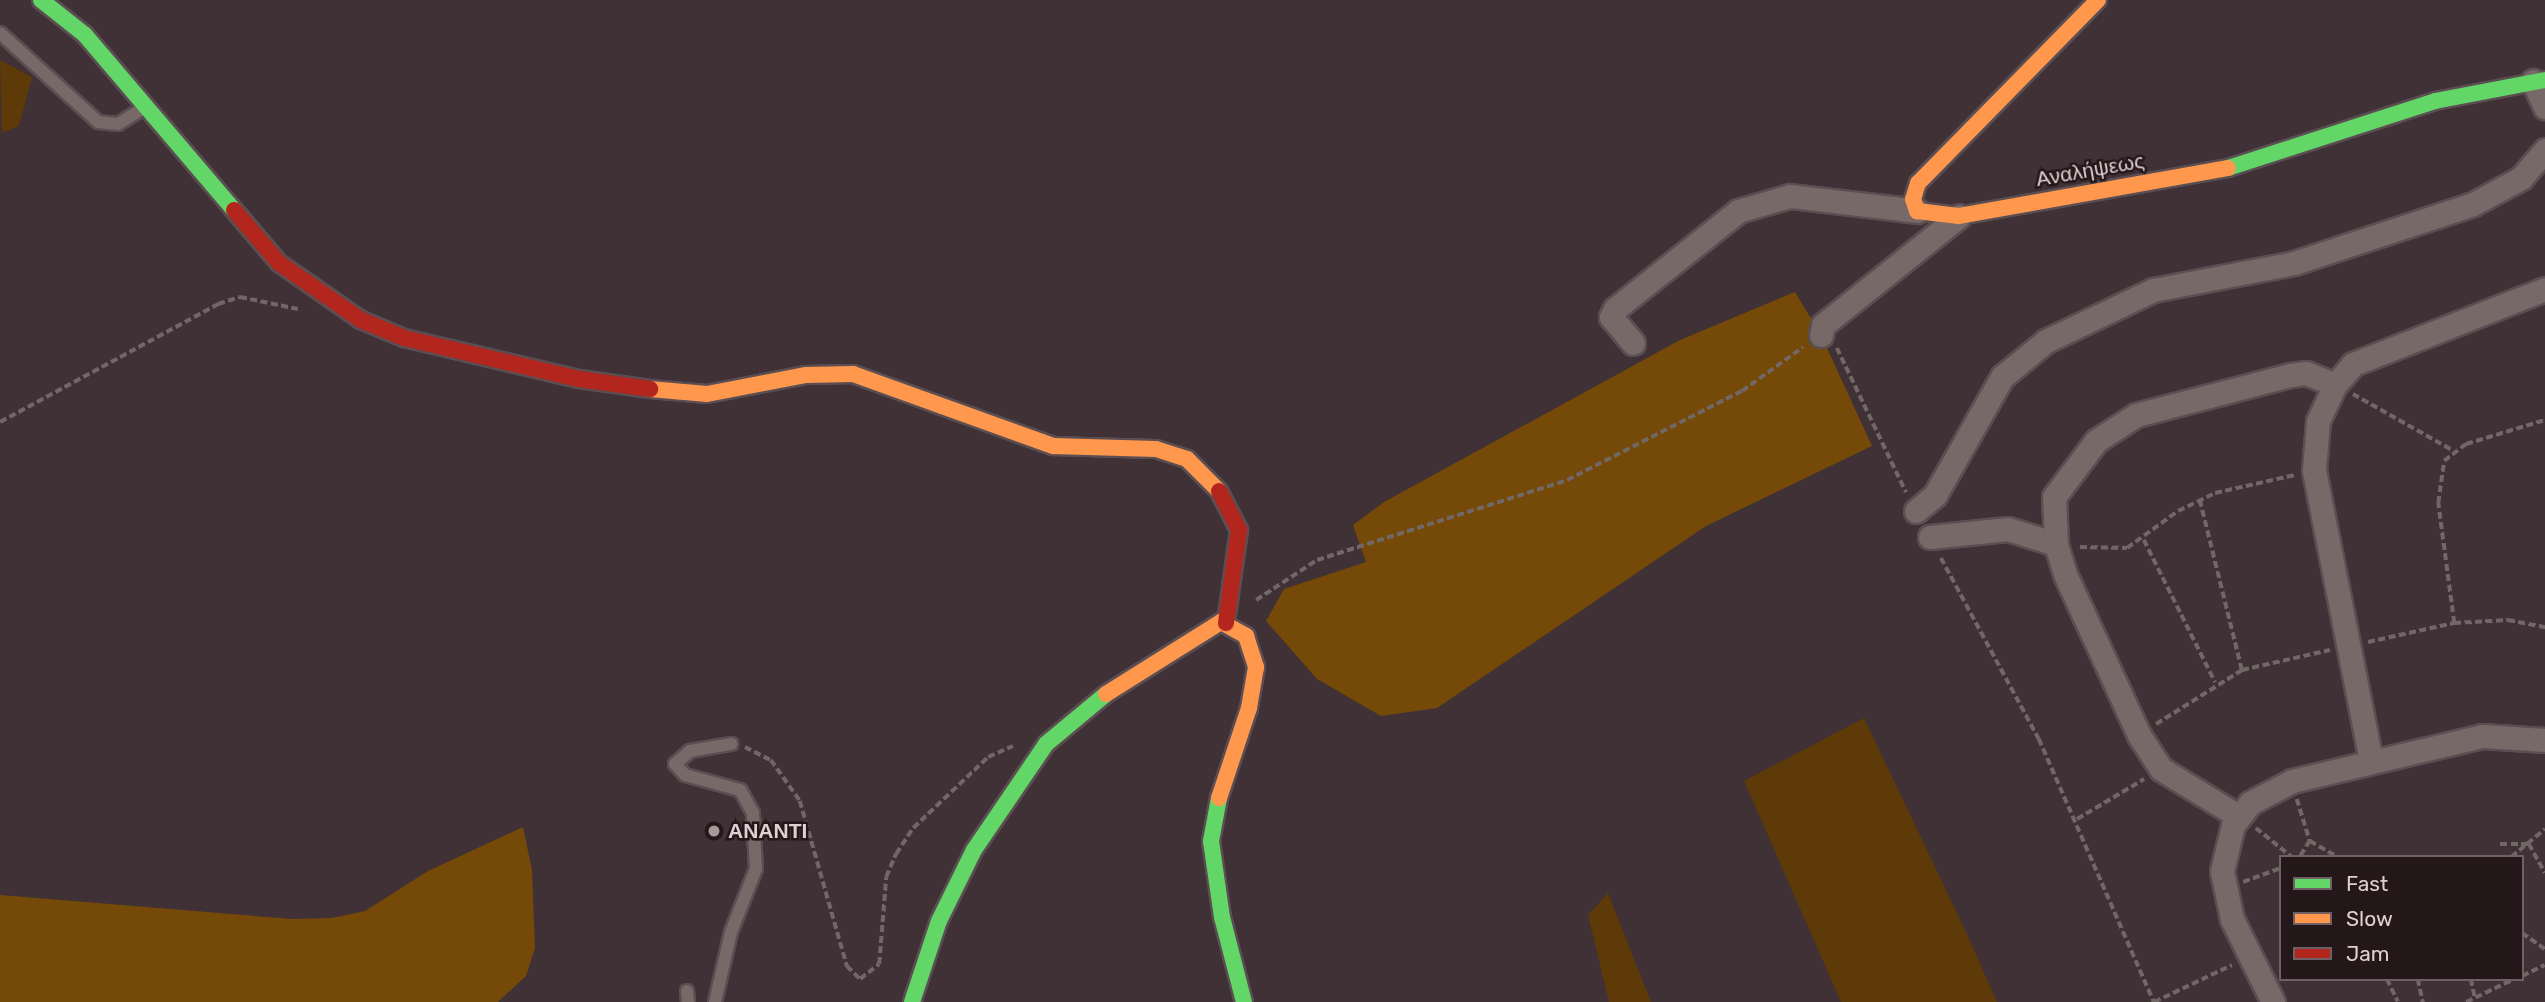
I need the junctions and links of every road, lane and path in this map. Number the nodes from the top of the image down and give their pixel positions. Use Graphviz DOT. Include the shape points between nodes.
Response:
graph roads {
  1 [pos="41,0"];
  2 [pos="2098,0"];
  3 [pos="0,33"];
  4 [pos="2539,80"];
  5 [pos="147,106"];
  6 [pos="2545,107"];
  7 [pos="2545,150"];
  8 [pos="1917,211"];
  9 [pos="1959,216"];
  10 [pos="2544,294"];
  11 [pos="334,306"];
  12 [pos="1822,330"];
  13 [pos="1633,344"];
  14 [pos="2335,385"];
  15 [pos="2545,421"];
  16 [pos="0,422"];
  17 [pos="2452,450"];
  18 [pos="2314,470"];
  19 [pos="2200,500"];
  20 [pos="1916,511"];
  21 [pos="1930,537"];
  22 [pos="2144,539"];
  23 [pos="2056,544"];
  24 [pos="2454,623"];
  25 [pos="1230,624"];
  26 [pos="2242,670"];
  27 [pos="2216,682"];
  28 [pos="2545,740"];
  29 [pos="731,744"];
  30 [pos="1035,760"];
  31 [pos="2371,761"];
  32 [pos="2161,769"];
  33 [pos="2292,781"];
  34 [pos="2238,816"];
  35 [pos="2077,819"];
  36 [pos="2545,829"];
  37 [pos="2310,841"];
  38 [pos="2500,844"];
  39 [pos="2529,844"];
  40 [pos="2289,855"];
  41 [pos="2301,855"];
  42 [pos="2334,855"];
  43 [pos="2514,855"];
  44 [pos="2279,869"];
  45 [pos="2545,873"];
  46 [pos="2225,889"];
  47 [pos="2524,934"];
  48 [pos="2545,949"];
  49 [pos="2250,956"];
  50 [pos="2545,965"];
  51 [pos="2524,974"];
  52 [pos="2388,981"];
  53 [pos="2418,981"];
  54 [pos="2471,981"];
  55 [pos="2510,981"];
  56 [pos="2475,998"];
  57 [pos="715,1002"];
  58 [pos="912,1002"];
  59 [pos="1244,1002"];
  60 [pos="2154,1002"];
  61 [pos="2273,1002"];
  62 [pos="2398,1002"];
  63 [pos="2423,1002"];
  64 [pos="2466,1002"];
  1 -- 5 [label="street" via="85,35"];
  2 -- 8 [label="street" via="1917,183 1913,199"];
  3 -- 5 [label="lane" via="98,122 118,124"];
  4 -- 6 [label="street"];
  4 -- 9 [label="street, Αναλήψεως" via="2435,100 2233,167"];
  5 -- 11 [label="street" via="203,180 279,263"];
  7 -- 20 [label="street" via="2521,178 2473,204 2294,263 2153,290 2046,341 2002,377 1935,495"];
  8 -- 9 [label="street, Αναλήψεως"];
  8 -- 13 [label="street" via="1790,196 1738,211 1615,309 1611,317"];
  9 -- 12 [label="street"];
  10 -- 14 [label="street" via="2368,357"];
  11 -- 16 [label="path" via="292,308 240,297 218,304"];
  11 -- 25 [label="street" via="404,338 579,379 707,394 806,375 853,374 1053,446 1156,449 1187,459 1221,493 1239,530"];
  12 -- 20 [label="path"];
  12 -- 25 [label="path" via="1706,410 1567,480 1317,560 1261,594"];
  14 -- 17 [label="path"];
  14 -- 18 [label="street" via="2318,421"];
  14 -- 23 [label="street" via="2306,373 2291,375 2136,415 2096,441 2063,480 2054,497"];
  15 -- 17 [label="path"];
  17 -- 24 [label="path" via="2444,461 2438,503"];
  18 -- 19 [label="path"];
  18 -- 31 [label="street"];
  19 -- 22 [label="path"];
  19 -- 26 [label="path"];
  21 -- 23 [label="street" via="2008,529"];
  21 -- 35 [label="path"];
  22 -- 23 [label="path" via="2127,548 2102,550"];
  22 -- 27 [label="path"];
  23 -- 32 [label="street" via="2139,736"];
  25 -- 30 [label="street" via="1210,626 1115,687 1069,721"];
  25 -- 59 [label="street" via="1254,649 1256,682 1223,777 1212,841 1220,905"];
  28 -- 31 [label="street" via="2496,734"];
  29 -- 30 [label="path" via="771,760 792,785 816,847 847,966 860,979 879,964 886,877 913,828 1003,747 1016,746"];
  29 -- 57 [label="lane" via="690,751 675,764 685,775 740,790 753,813 755,869 731,932"];
  30 -- 58 [label="street" via="956,886"];
  31 -- 33 [label="street"];
  32 -- 34 [label="street"];
  32 -- 35 [label="path"];
  33 -- 34 [label="street" via="2259,796"];
  33 -- 37 [label="path"];
  34 -- 40 [label="path"];
  34 -- 46 [label="street" via="2223,854"];
  35 -- 60 [label="path"];
  36 -- 39 [label="path"];
  37 -- 41 [label="path"];
  37 -- 42 [label="path"];
  38 -- 39 [label="path"];
  39 -- 43 [label="path"];
  39 -- 45 [label="path"];
  44 -- 46 [label="path"];
  46 -- 49 [label="street" via="2232,919"];
  47 -- 48 [label="path"];
  49 -- 60 [label="path"];
  49 -- 61 [label="street"];
  50 -- 51 [label="path"];
  52 -- 62 [label="path"];
  53 -- 63 [label="path"];
  54 -- 56 [label="path"];
  55 -- 56 [label="path"];
  56 -- 64 [label="path"];
}
